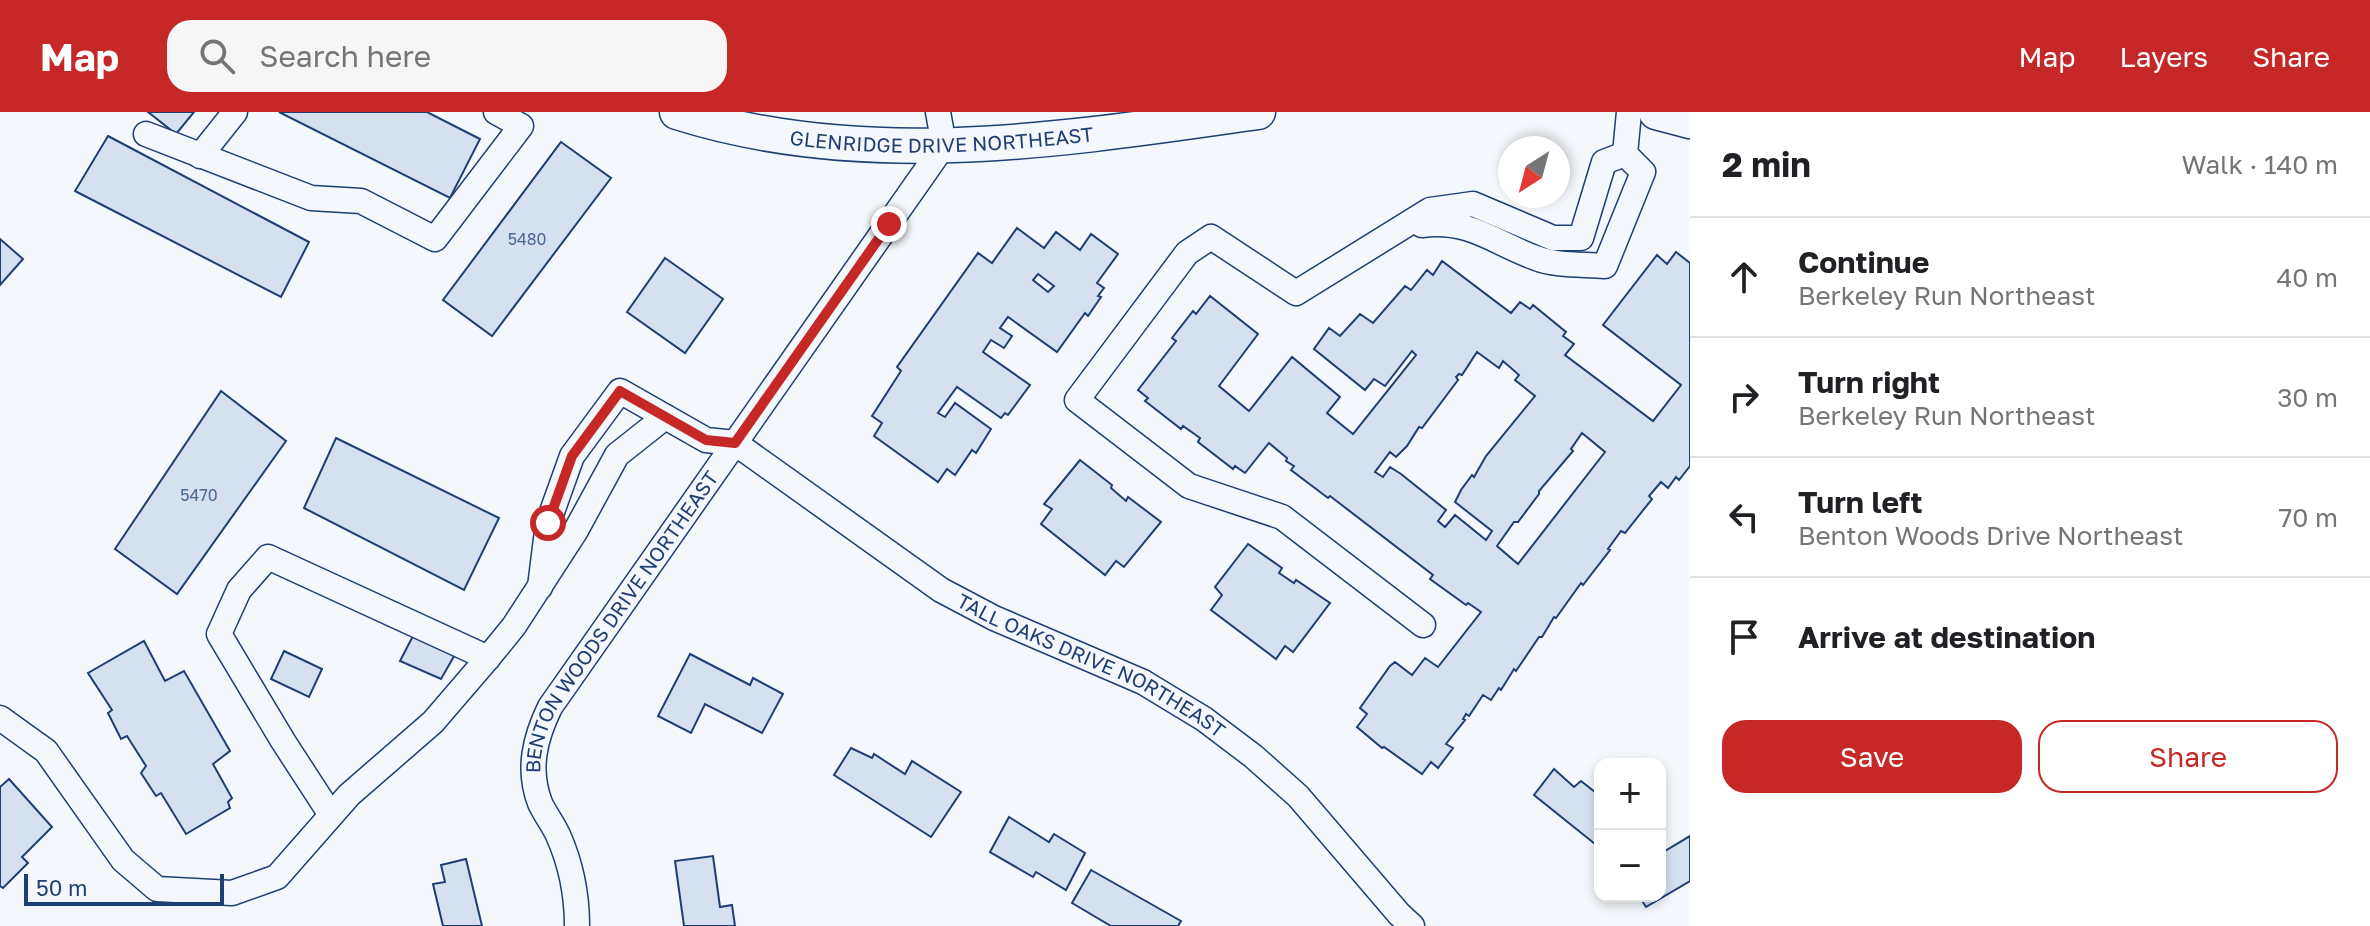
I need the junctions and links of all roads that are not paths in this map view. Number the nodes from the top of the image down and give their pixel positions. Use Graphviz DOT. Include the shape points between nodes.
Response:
graph roads {
  1 [pos="235,112"];
  2 [pos="496,112"];
  3 [pos="677,112"];
  4 [pos="1258,112"];
  5 [pos="1629,112"];
  6 [pos="1656,112"];
  7 [pos="1690,121"];
  8 [pos="941,128"];
  9 [pos="146,134"];
  10 [pos="1625,154"];
  11 [pos="200,156"];
  12 [pos="1406,227"];
  13 [pos="665,417"];
  14 [pos="735,443"];
  15 [pos="540,587"];
  16 [pos="1423,625"];
  17 [pos="488,658"];
  18 [pos="0,718"];
  19 [pos="331,815"];
  20 [pos="577,926"];
  21 [pos="1412,926"];
  1 -- 11 [label="street"];
  2 -- 11 [label="street" via="521,126 435,239 361,201 311,198"];
  3 -- 8 [label="main road, GLENRIDGE DRIVE NORTHEAST" via="755,133 859,145"];
  4 -- 8 [label="main road, GLENRIDGE DRIVE NORTHEAST" via="1070,136"];
  5 -- 10 [label="street"];
  6 -- 7 [label="main road"];
  8 -- 14 [label="street, BENTON WOODS DRIVE NORTHEAST"];
  9 -- 11 [label="street"];
  10 -- 12 [label="street" via="1604,162 1581,238 1553,238 1473,204 1430,210"];
  10 -- 12 [label="street" via="1643,172 1605,266 1538,259 1476,229 1442,222"];
  12 -- 16 [label="street" via="1296,293 1211,237 1187,253 1077,400 1189,486 1282,517"];
  13 -- 14 [label="street" via="706,440"];
  13 -- 15 [label="street" via="617,455"];
  13 -- 15 [label="street" via="620,391 612,401 572,456 548,523"];
  14 -- 20 [label="street, BENTON WOODS DRIVE NORTHEAST" via="550,707 538,732 535,783 571,869"];
  14 -- 21 [label="street, TALL OAKS DRIVE NORTHEAST" via="941,590 1143,682 1204,719 1298,796"];
  15 -- 17 [label="street"];
  17 -- 19 [label="street" via="433,722"];
  17 -- 19 [label="street" via="268,557 239,590 219,634"];
  18 -- 19 [label="street" via="46,751 123,860 157,889 232,893 277,877"];
}
